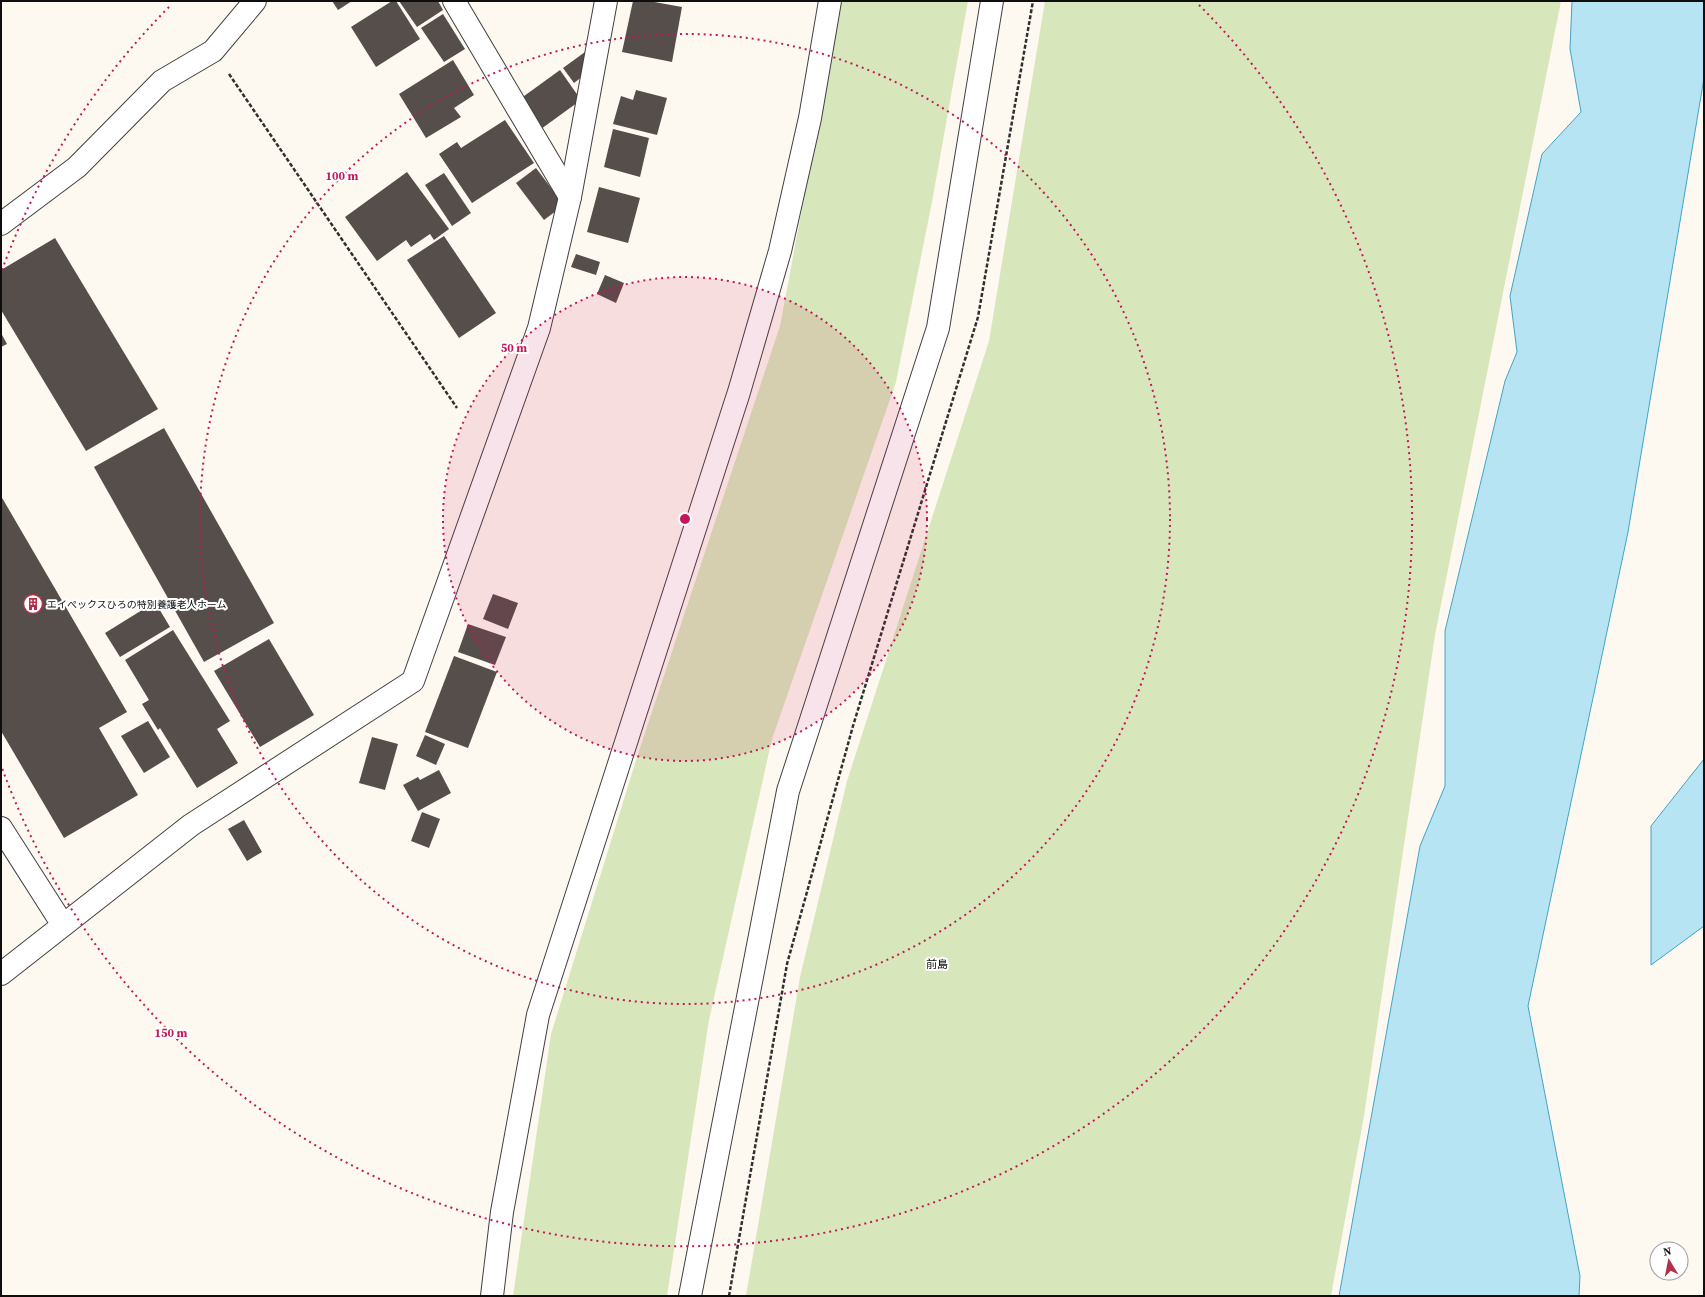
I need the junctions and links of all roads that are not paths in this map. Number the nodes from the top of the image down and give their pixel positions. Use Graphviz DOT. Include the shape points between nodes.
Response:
graph roads {
  1 [pos="255,1"];
  2 [pos="454,1"];
  3 [pos="606,1"];
  4 [pos="830,1"];
  5 [pos="992,1"];
  6 [pos="570,197"];
  7 [pos="1,224"];
  8 [pos="1,828"];
  9 [pos="63,925"];
  10 [pos="1,974"];
  11 [pos="492,1296"];
  12 [pos="690,1296"];
  1 -- 7 [label="street" via="213,51 162,81 77,167"];
  2 -- 6 [label="street"];
  3 -- 6 [label="street"];
  4 -- 11 [label="street" via="810,118 778,258 739,392 538,1014 502,1212"];
  5 -- 12 [label="street" via="938,328 788,791"];
  6 -- 9 [label="street" via="539,328 413,681 191,824"];
  8 -- 9 [label="street"];
  9 -- 10 [label="street"];
}
